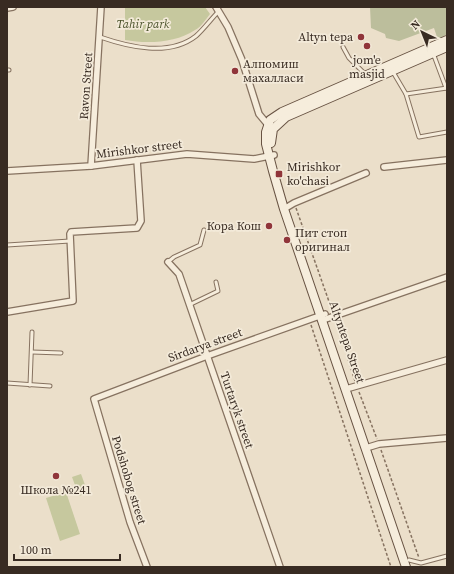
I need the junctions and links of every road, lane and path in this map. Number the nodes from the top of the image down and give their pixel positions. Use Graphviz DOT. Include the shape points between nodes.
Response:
graph roads {
  1 [pos="13,7"];
  2 [pos="101,7"];
  3 [pos="7,8"];
  4 [pos="217,9"];
  5 [pos="100,37"];
  6 [pos="447,40"];
  7 [pos="343,47"];
  8 [pos="447,47"];
  9 [pos="433,53"];
  10 [pos="392,68"];
  11 [pos="366,75"];
  12 [pos="447,88"];
  13 [pos="406,94"];
  14 [pos="270,126"];
  15 [pos="447,132"];
  16 [pos="272,156"];
  17 [pos="137,160"];
  18 [pos="447,160"];
  19 [pos="91,166"];
  20 [pos="384,167"];
  21 [pos="7,170"];
  22 [pos="366,173"];
  23 [pos="286,208"];
  24 [pos="204,230"];
  25 [pos="70,241"];
  26 [pos="7,245"];
  27 [pos="168,262"];
  28 [pos="447,277"];
  29 [pos="216,282"];
  30 [pos="189,305"];
  31 [pos="7,312"];
  32 [pos="324,317"];
  33 [pos="309,320"];
  34 [pos="32,332"];
  35 [pos="32,352"];
  36 [pos="61,353"];
  37 [pos="207,356"];
  38 [pos="447,360"];
  39 [pos="7,383"];
  40 [pos="30,385"];
  41 [pos="50,386"];
  42 [pos="348,388"];
  43 [pos="94,399"];
  44 [pos="447,438"];
  45 [pos="368,448"];
  46 [pos="447,556"];
  47 [pos="409,565"];
  48 [pos="147,567"];
  49 [pos="280,567"];
  50 [pos="391,567"];
  1 -- 3 [label="street"];
  2 -- 5 [label="street, Ravon Street"];
  4 -- 5 [label="lane" via="197,35 175,46 141,48"];
  4 -- 14 [label="street" via="242,60 259,114"];
  5 -- 19 [label="street, Ravon Street"];
  6 -- 10 [label="main road"];
  7 -- 11 [label="lane" via="349,58"];
  8 -- 9 [label="main road"];
  9 -- 10 [label="main road"];
  9 -- 12 [label="lane"];
  10 -- 11 [label="main road"];
  10 -- 13 [label="lane"];
  10 -- 14 [label="main road"];
  11 -- 14 [label="main road" via="282,112"];
  12 -- 13 [label="lane"];
  13 -- 15 [label="lane" via="418,137"];
  14 -- 16 [label="main road, Altyntepa Street" via="266,138"];
  16 -- 17 [label="street, Mirishkor street" via="254,159 187,154"];
  16 -- 23 [label="main road, Altyntepa Street"];
  17 -- 19 [label="street, Mirishkor street"];
  17 -- 25 [label="street" via="141,221 137,228 71,232"];
  18 -- 20 [label="street"];
  19 -- 21 [label="street, Mirishkor street"];
  22 -- 23 [label="street"];
  23 -- 32 [label="main road, Altyntepa Street"];
  24 -- 27 [label="lane" via="200,245"];
  25 -- 26 [label="lane"];
  25 -- 31 [label="street" via="73,301"];
  27 -- 30 [label="street, Turtaryk street" via="179,274"];
  28 -- 32 [label="street, Sirdarya street"];
  29 -- 30 [label="lane" via="218,290"];
  30 -- 37 [label="street, Turtaryk street"];
  32 -- 33 [label="street, Sirdarya street"];
  32 -- 42 [label="main road, Altyntepa Street"];
  33 -- 37 [label="street, Sirdarya street"];
  33 -- 50 [label="path"];
  34 -- 35 [label="lane"];
  35 -- 36 [label="lane"];
  35 -- 40 [label="lane"];
  37 -- 43 [label="street, Sirdarya street"];
  37 -- 49 [label="street, Turtaryk street"];
  38 -- 42 [label="street"];
  39 -- 40 [label="lane"];
  40 -- 41 [label="lane"];
  42 -- 45 [label="main road, Altyntepa Street"];
  43 -- 48 [label="street, Podshobog street" via="130,522"];
  44 -- 45 [label="street"];
  45 -- 47 [label="main road, Altyntepa Street"];
  46 -- 47 [label="lane"];
}
